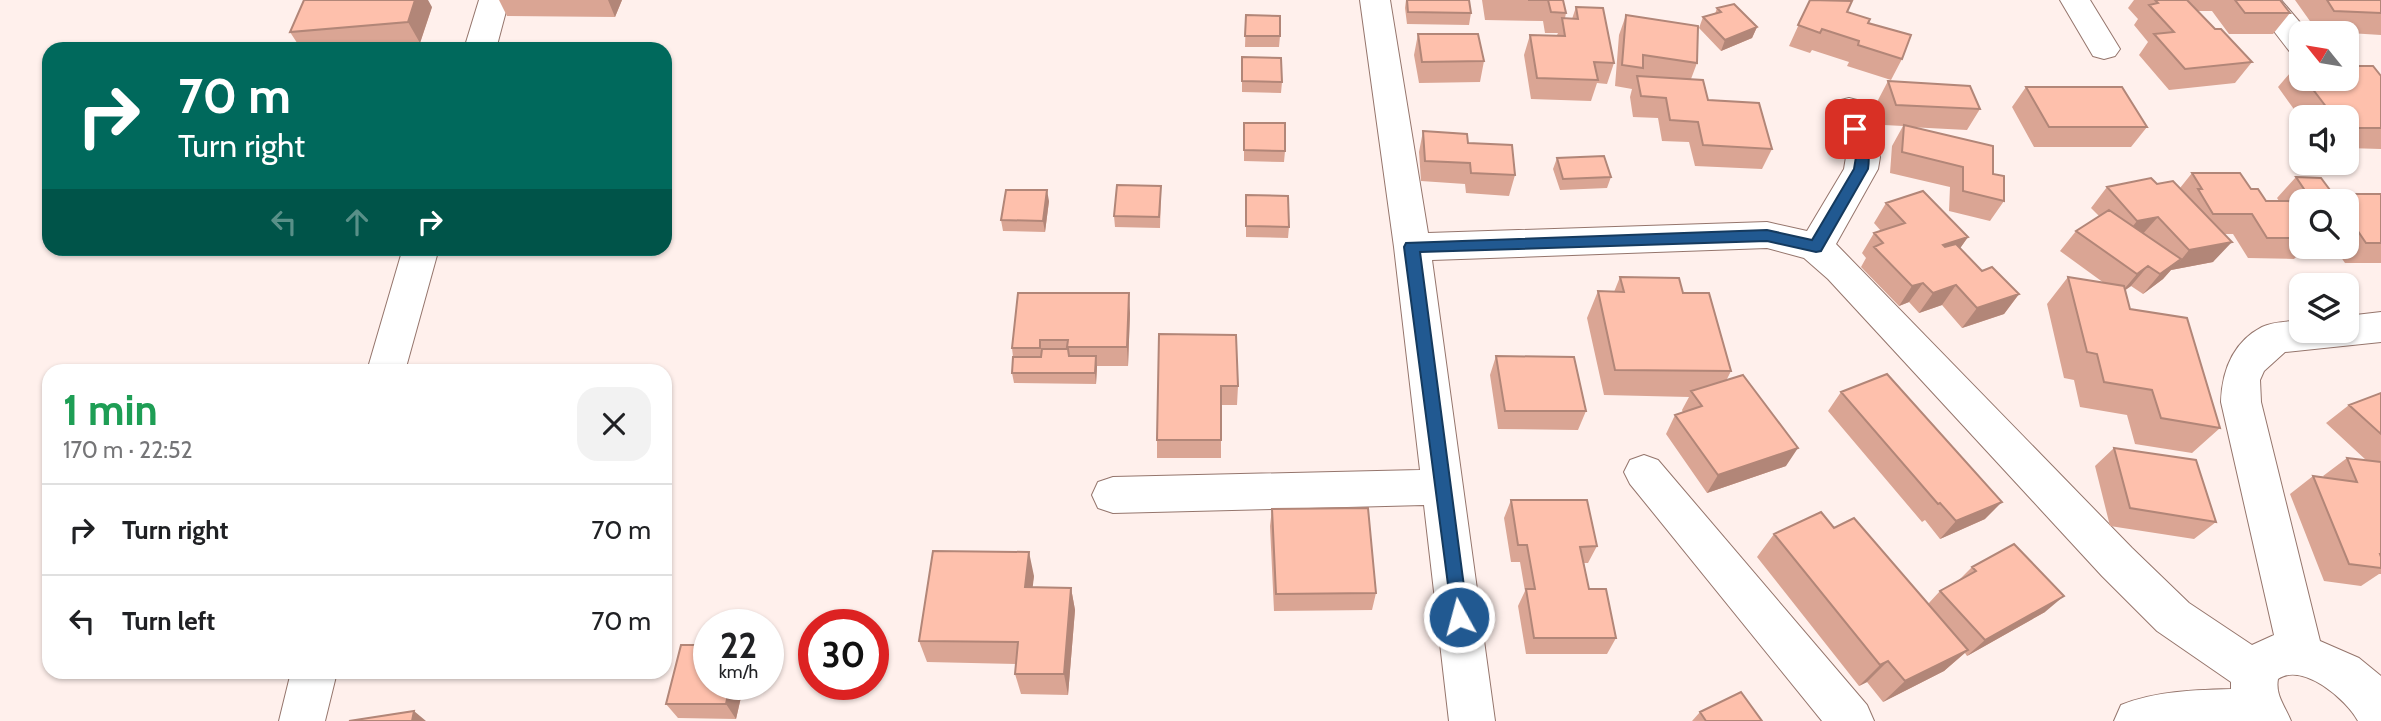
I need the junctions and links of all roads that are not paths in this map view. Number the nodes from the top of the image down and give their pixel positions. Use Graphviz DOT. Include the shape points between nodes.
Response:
graph roads {
  1 [pos="494,0"];
  2 [pos="1374,0"];
  3 [pos="2075,0"];
  4 [pos="2265,0"];
  5 [pos="2289,30"];
  6 [pos="482,42"];
  7 [pos="2104,48"];
  8 [pos="1849,110"];
  9 [pos="1412,247"];
  10 [pos="1816,247"];
  11 [pos="419,256"];
  12 [pos="2381,327"];
  13 [pos="388,364"];
  14 [pos="1644,472"];
  15 [pos="1442,487"];
  16 [pos="1113,495"];
  17 [pos="2301,655"];
  18 [pos="312,679"];
  19 [pos="2376,700"];
  20 [pos="2261,701"];
  21 [pos="302,721"];
  22 [pos="1472,721"];
  23 [pos="1851,721"];
  24 [pos="2137,721"];
  1 -- 6 [label="street"];
  2 -- 9 [label="street"];
  3 -- 7 [label="street"];
  4 -- 5 [label="street"];
  8 -- 10 [label="street" via="1863,157 1861,169"];
  9 -- 10 [label="street" via="1767,235"];
  9 -- 15 [label="street"];
  10 -- 20 [label="street" via="2163,608"];
  11 -- 13 [label="street"];
  12 -- 17 [label="street" via="2275,338 2248,362 2241,380 2241,402"];
  14 -- 23 [label="street"];
  15 -- 16 [label="street"];
  15 -- 22 [label="street"];
  17 -- 19 [label="street" via="2336,667"];
  17 -- 20 [label="street" via="2281,654 2265,660"];
  18 -- 21 [label="street"];
  20 -- 24 [label="street"];
}
